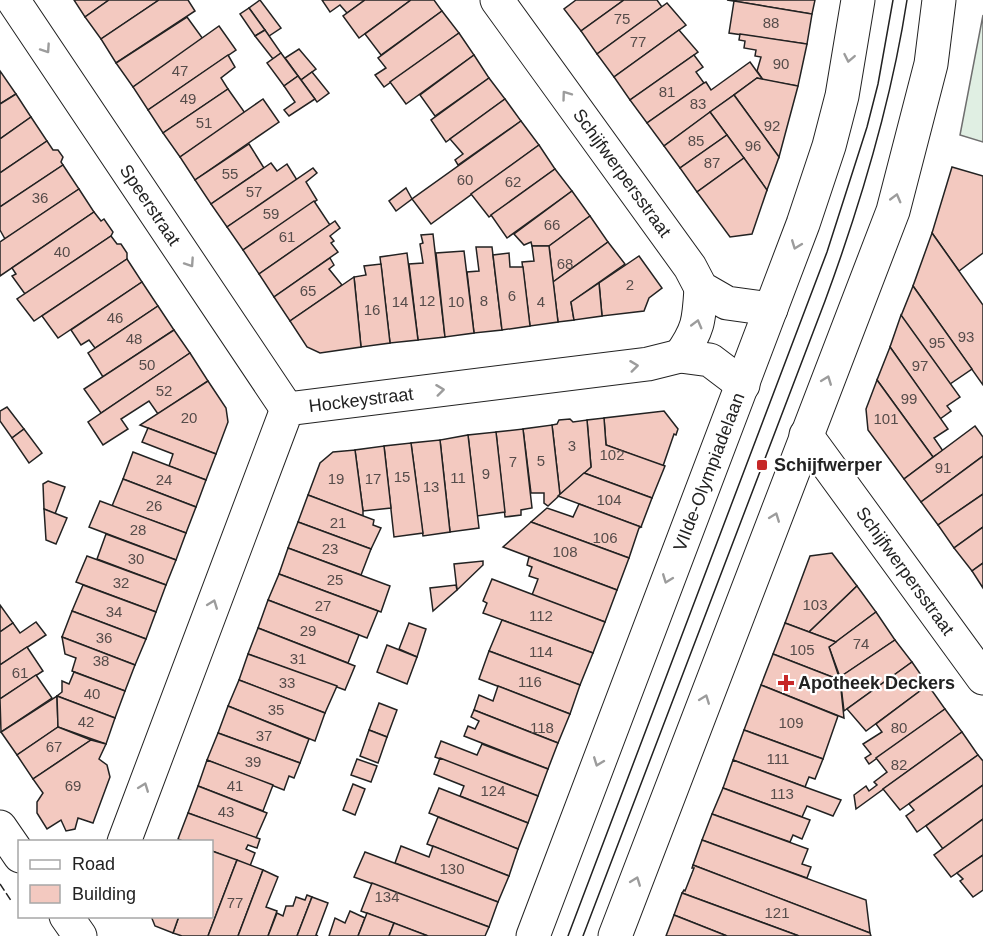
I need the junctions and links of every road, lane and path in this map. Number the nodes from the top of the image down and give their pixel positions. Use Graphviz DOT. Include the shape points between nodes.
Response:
graph roads {
  1 [pos="14,0"];
  2 [pos="496,0"];
  3 [pos="858,0"];
  4 [pos="939,0"];
  5 [pos="701,288"];
  6 [pos="771,309"];
  7 [pos="680,356"];
  8 [pos="743,385"];
  9 [pos="287,409"];
  10 [pos="806,435"];
  11 [pos="983,678"];
  12 [pos="0,827"];
  13 [pos="125,840"];
  14 [pos="18,853"];
  15 [pos="533,936"];
  16 [pos="615,936"];
  1 -- 9 [label="street, Speerstraat, one-way"];
  5 -- 2 [label="street, Schijfwerpersstraat, one-way" via="690,267"];
  3 -- 6 [label="street, VIIde-Olympiadelaan, one-way" via="842,96 829,146"];
  10 -- 4 [label="street, one-way" via="893,211 931,64"];
  5 -- 6 [label="street" via="727,303"];
  7 -- 5 [label="street, one-way" via="694,336 700,316"];
  6 -- 8 [label="street, VIIde-Olympiadelaan"];
  7 -- 8 [label="street, Hockeystraat" via="710,360"];
  9 -- 7 [label="street, Hockeystraat, one-way" via="648,364"];
  8 -- 15 [label="street, VIIde-Olympiadelaan, one-way"];
  13 -- 9 [label="street, Hockeystraat, one-way"];
  10 -- 11 [label="street, Schijfwerpersstraat"];
  16 -- 10 [label="street, one-way"];
  12 -- 14 [label="street"];
}
